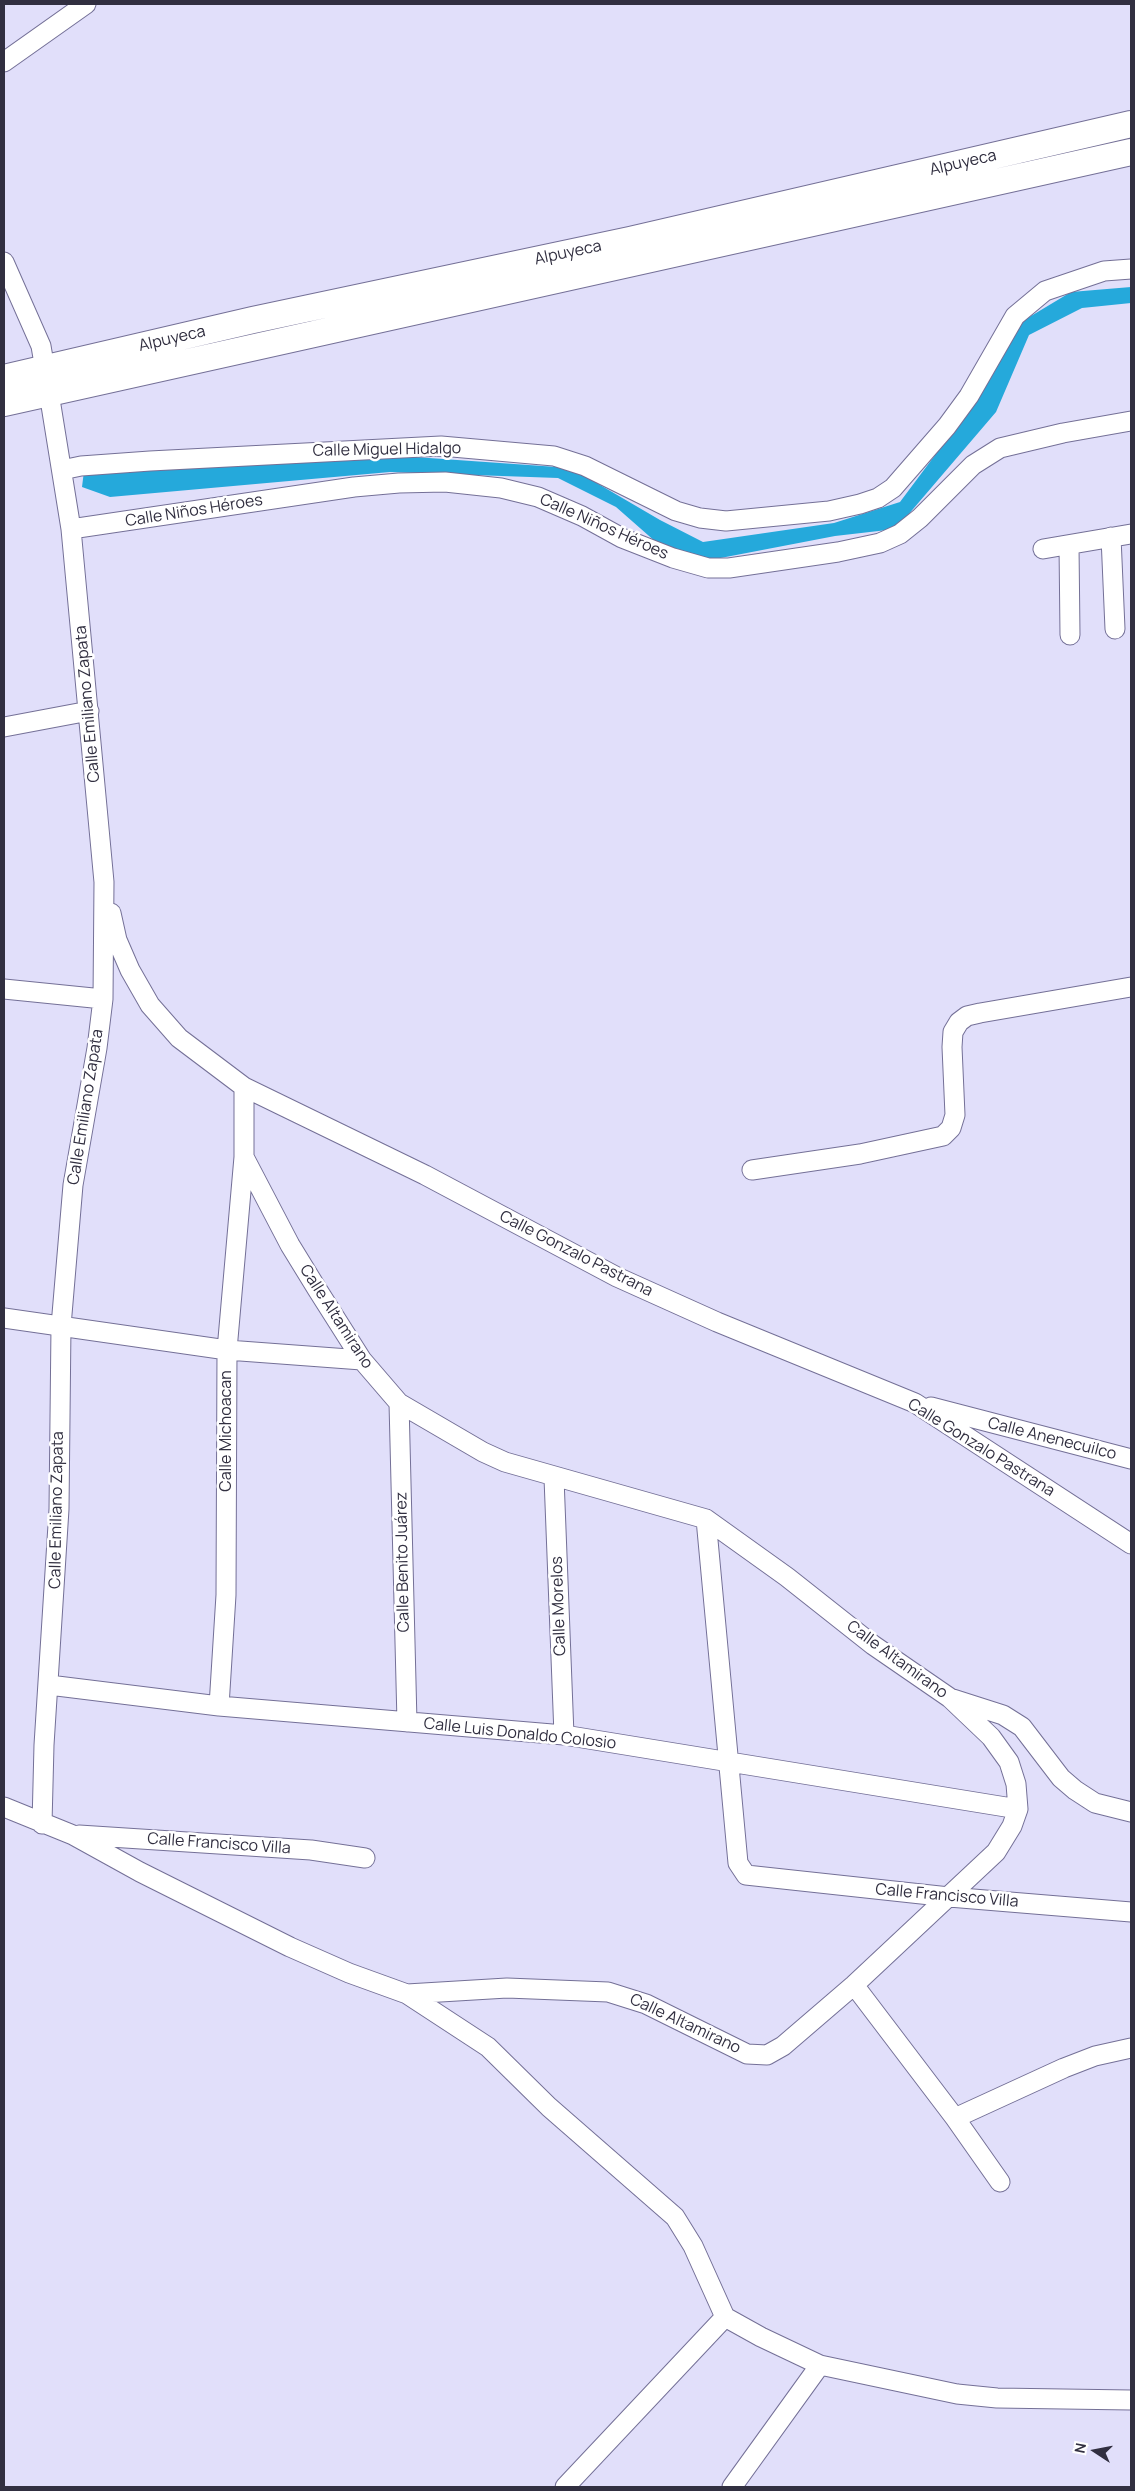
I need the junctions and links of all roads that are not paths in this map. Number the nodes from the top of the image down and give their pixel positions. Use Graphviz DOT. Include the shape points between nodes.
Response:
graph roads {
  1 [pos="86,4"];
  2 [pos="4,62"];
  3 [pos="1131,124"];
  4 [pos="1131,152"];
  5 [pos="4,262"];
  6 [pos="1131,269"];
  7 [pos="4,378"];
  8 [pos="47,381"];
  9 [pos="4,403"];
  10 [pos="1131,421"];
  11 [pos="62,470"];
  12 [pos="71,529"];
  13 [pos="1131,534"];
  14 [pos="1111,537"];
  15 [pos="1069,545"];
  16 [pos="1043,549"];
  17 [pos="1115,629"];
  18 [pos="1070,635"];
  19 [pos="89,711"];
  20 [pos="4,727"];
  21 [pos="104,882"];
  22 [pos="1131,987"];
  23 [pos="4,989"];
  24 [pos="103,998"];
  25 [pos="244,1087"];
  26 [pos="244,1157"];
  27 [pos="752,1170"];
  28 [pos="4,1318"];
  29 [pos="61,1326"];
  30 [pos="227,1350"];
  31 [pos="362,1360"];
  32 [pos="399,1403"];
  33 [pos="915,1403"];
  34 [pos="1131,1459"];
  35 [pos="554,1478"];
  36 [pos="706,1519"];
  37 [pos="1131,1544"];
  38 [pos="48,1685"];
  39 [pos="950,1698"];
  40 [pos="219,1706"];
  41 [pos="407,1722"];
  42 [pos="564,1735"];
  43 [pos="729,1762"];
  44 [pos="4,1807"];
  45 [pos="1018,1809"];
  46 [pos="1131,1812"];
  47 [pos="42,1824"];
  48 [pos="73,1834"];
  49 [pos="365,1858"];
  50 [pos="949,1897"];
  51 [pos="1131,1912"];
  52 [pos="854,1985"];
  53 [pos="407,1994"];
  54 [pos="1131,2048"];
  55 [pos="955,2118"];
  56 [pos="1000,2182"];
  57 [pos="725,2317"];
  58 [pos="820,2365"];
  59 [pos="1131,2400"];
  60 [pos="565,2487"];
  61 [pos="732,2487"];
  1 -- 2 [label="street"];
  3 -- 8 [label="main road, Alpuyeca" via="630,240 253,320"];
  4 -- 8 [label="main road, Alpuyeca"];
  5 -- 8 [label="street, Calle Emiliano Zapata" via="41,346"];
  6 -- 11 [label="street, Calle Miguel Hidalgo" via="1104,271 1045,291 1015,316 969,396 892,488 878,498 829,511 726,521 700,518 676,511 585,466 554,456 441,446 150,460"];
  7 -- 8 [label="main road, Alpuyeca"];
  8 -- 9 [label="main road, Alpuyeca"];
  8 -- 11 [label="street, Calle Emiliano Zapata"];
  10 -- 12 [label="street, Calle Niños Héroes" via="1000,448 973,465 900,534 880,543 729,568 708,568 673,558 622,538 538,497 501,488 445,482 354,487"];
  11 -- 12 [label="street, Calle Emiliano Zapata"];
  12 -- 19 [label="street, Calle Emiliano Zapata"];
  13 -- 14 [label="street"];
  14 -- 15 [label="street"];
  14 -- 17 [label="street"];
  15 -- 16 [label="street"];
  15 -- 18 [label="street"];
  19 -- 20 [label="street"];
  19 -- 21 [label="street, Calle Emiliano Zapata"];
  21 -- 24 [label="street, Calle Emiliano Zapata"];
  21 -- 25 [label="street, Calle Gonzalo Pastrana" via="117,940 150,1005 179,1038"];
  22 -- 27 [label="street" via="980,1013 958,1022 952,1046 955,1115 951,1128 943,1136 860,1154"];
  23 -- 24 [label="street"];
  24 -- 29 [label="street, Calle Emiliano Zapata" via="73,1185"];
  25 -- 26 [label="street, Calle Altamirano"];
  25 -- 33 [label="street, Calle Gonzalo Pastrana" via="426,1175 617,1277 717,1322"];
  26 -- 30 [label="street, Calle Michoacan"];
  26 -- 31 [label="street, Calle Altamirano" via="290,1245"];
  28 -- 29 [label="street"];
  29 -- 30 [label="street"];
  29 -- 38 [label="street, Calle Emiliano Zapata" via="59,1509"];
  30 -- 31 [label="street"];
  30 -- 40 [label="street, Calle Michoacan" via="226,1595"];
  31 -- 32 [label="street, Calle Altamirano"];
  32 -- 35 [label="street, Calle Altamirano" via="483,1452"];
  32 -- 41 [label="street, Calle Benito Juárez"];
  33 -- 34 [label="street, Calle Anenecuilco"];
  33 -- 37 [label="street, Calle Gonzalo Pastrana"];
  35 -- 36 [label="street, Calle Altamirano"];
  35 -- 42 [label="street, Calle Morelos"];
  36 -- 39 [label="street, Calle Altamirano" via="787,1577 873,1646"];
  36 -- 43 [label="street, Calle Francisco Villa"];
  38 -- 40 [label="street, Calle Luis Donaldo Colosio"];
  38 -- 47 [label="street, Calle Emiliano Zapata"];
  39 -- 45 [label="street, Calle Altamirano" via="991,1737 1009,1762 1016,1784"];
  39 -- 46 [label="street" via="1003,1715 1022,1727 1061,1778 1075,1790 1095,1803"];
  40 -- 41 [label="street, Calle Luis Donaldo Colosio"];
  41 -- 42 [label="street, Calle Luis Donaldo Colosio"];
  42 -- 43 [label="street, Calle Luis Donaldo Colosio"];
  43 -- 45 [label="street, Calle Luis Donaldo Colosio"];
  43 -- 50 [label="street, Calle Francisco Villa" via="738,1863 746,1875"];
  44 -- 47 [label="street"];
  45 -- 50 [label="street, Calle Altamirano" via="996,1852"];
  47 -- 48 [label="street"];
  48 -- 49 [label="street, Calle Francisco Villa" via="311,1850"];
  48 -- 53 [label="street" via="140,1872 290,1947"];
  50 -- 51 [label="street, Calle Francisco Villa"];
  50 -- 52 [label="street, Calle Altamirano"];
  52 -- 53 [label="street, Calle Altamirano" via="776,2051 757,2055 747,2054 646,2004 608,1992 507,1988"];
  52 -- 55 [label="street"];
  53 -- 57 [label="street" via="488,2047 556,2114 675,2217 694,2246"];
  54 -- 55 [label="street" via="1095,2056 1064,2068"];
  55 -- 56 [label="street"];
  57 -- 58 [label="street"];
  57 -- 60 [label="street"];
  58 -- 59 [label="street" via="957,2394 997,2398"];
  58 -- 61 [label="street"];
}
